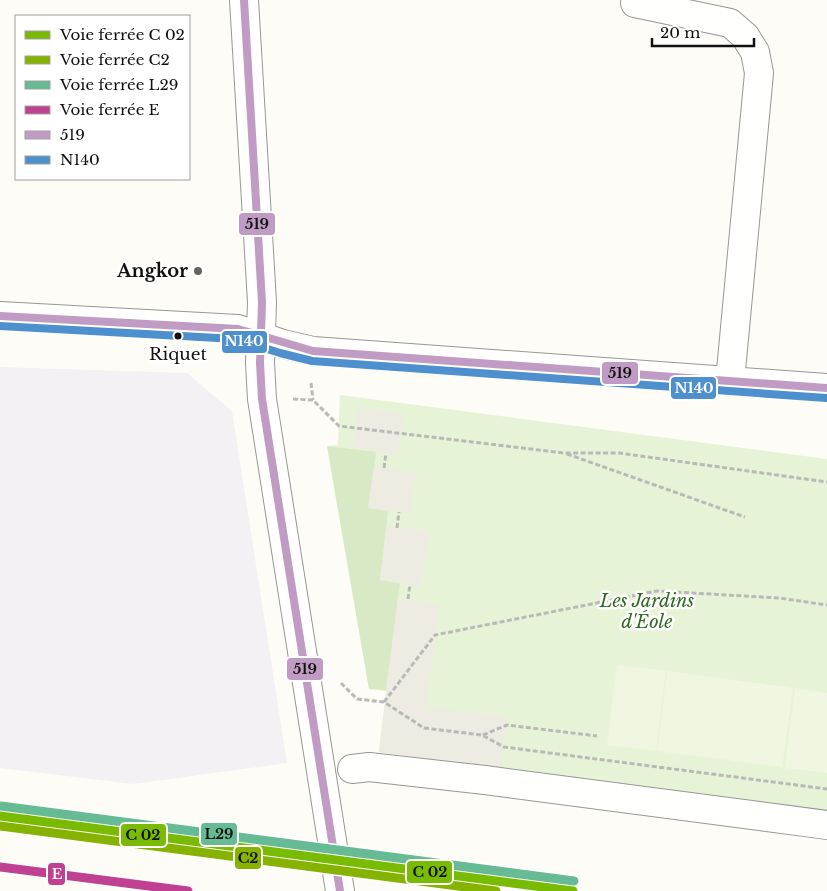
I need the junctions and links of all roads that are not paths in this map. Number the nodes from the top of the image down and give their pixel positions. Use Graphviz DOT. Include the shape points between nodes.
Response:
graph roads {
  1 [pos="244,0"];
  2 [pos="635,3"];
  3 [pos="0,316"];
  4 [pos="261,336"];
  5 [pos="730,381"];
  6 [pos="827,388"];
  7 [pos="352,769"];
  8 [pos="827,825"];
  9 [pos="340,891"];
  1 -- 4 [label="street" via="262,302"];
  2 -- 5 [label="street" via="730,23 745,36 755,52 759,73"];
  3 -- 4 [label="street" via="238,329"];
  4 -- 5 [label="street" via="313,351"];
  4 -- 9 [label="street" via="263,407"];
  5 -- 6 [label="street"];
  7 -- 8 [label="street" via="369,767 486,780"];
}
